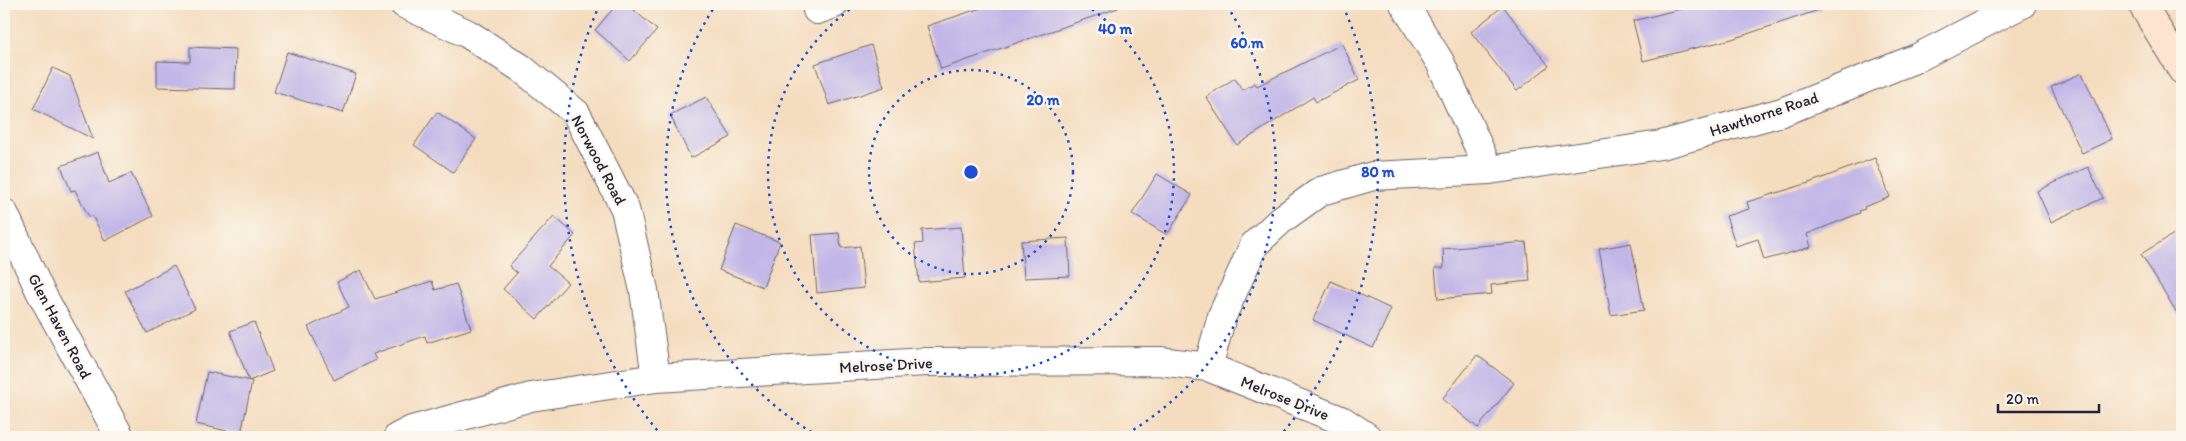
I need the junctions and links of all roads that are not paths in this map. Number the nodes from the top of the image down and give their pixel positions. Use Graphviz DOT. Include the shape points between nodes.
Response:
graph roads {
  1 [pos="404,4"];
  2 [pos="1404,4"];
  3 [pos="2022,4"];
  4 [pos="2142,4"];
  5 [pos="2182,70"];
  6 [pos="1489,170"];
  7 [pos="4,213"];
  8 [pos="1208,367"];
  9 [pos="656,378"];
  10 [pos="120,437"];
  11 [pos="398,437"];
  12 [pos="1367,437"];
  1 -- 9 [label="street, Norwood Road" via="476,39 521,68 576,113 625,209 644,290"];
  2 -- 6 [label="street" via="1440,62"];
  3 -- 6 [label="street, Hawthorne Road" via="1917,58 1782,112 1661,145"];
  4 -- 5 [label="street"];
  6 -- 8 [label="street, Hawthorne Road" via="1373,176 1321,191 1282,219 1254,245 1222,316"];
  7 -- 10 [label="street, Glen Haven Road" via="40,290"];
  8 -- 9 [label="street, Melrose Drive" via="1159,361 926,362"];
  8 -- 12 [label="street, Melrose Drive" via="1343,420"];
  9 -- 11 [label="street, Melrose Drive" via="531,397 412,430"];
}
